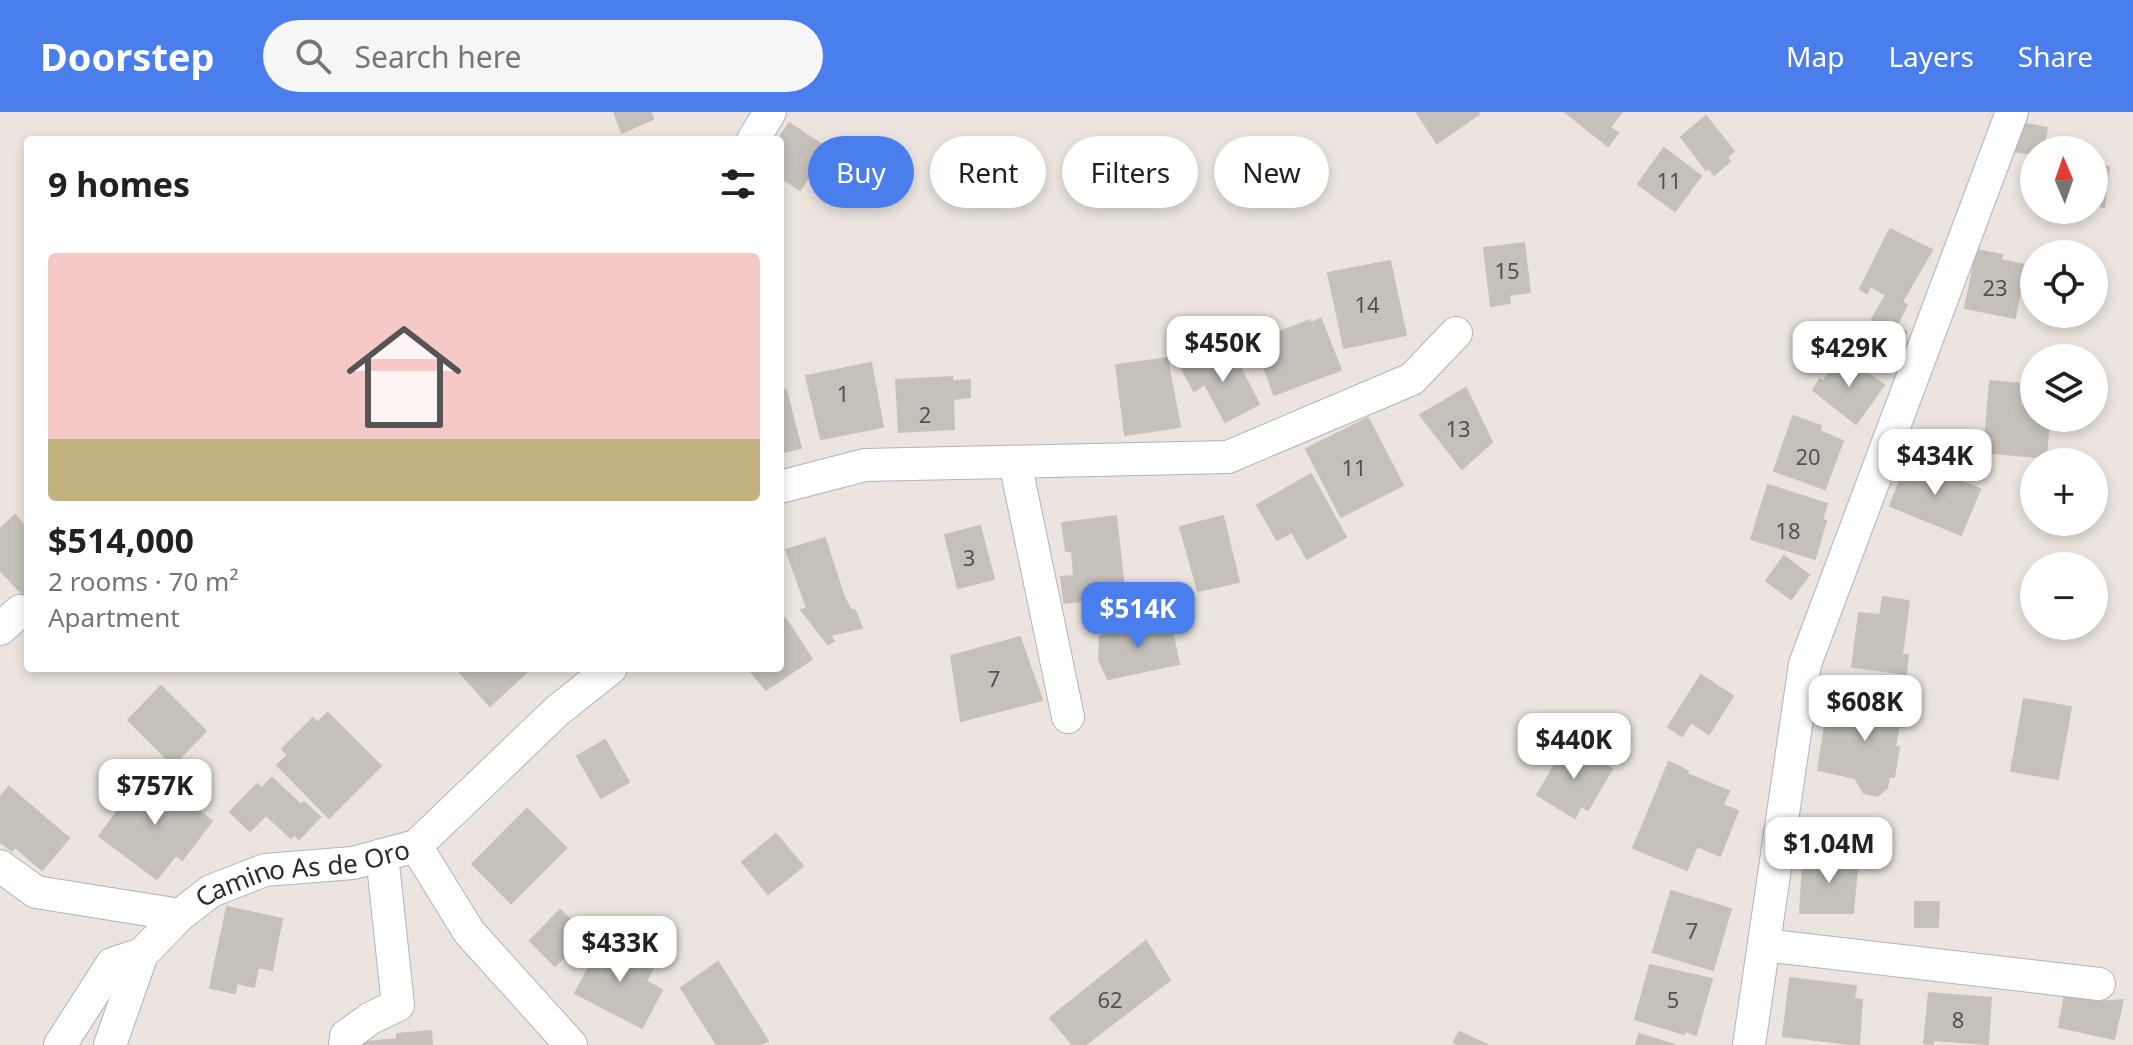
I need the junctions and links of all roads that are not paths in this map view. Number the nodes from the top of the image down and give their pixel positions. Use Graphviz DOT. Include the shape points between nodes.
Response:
graph roads {
  1 [pos="770,112"];
  2 [pos="2012,112"];
  3 [pos="755,136"];
  4 [pos="1456,333"];
  5 [pos="1015,462"];
  6 [pos="784,486"];
  7 [pos="606,672"];
  8 [pos="1068,717"];
  9 [pos="416,846"];
  10 [pos="382,855"];
  11 [pos="0,866"];
  12 [pos="180,915"];
  13 [pos="1764,945"];
  14 [pos="142,954"];
  15 [pos="2099,984"];
  16 [pos="60,1045"];
  17 [pos="110,1045"];
  18 [pos="345,1045"];
  19 [pos="571,1045"];
  20 [pos="1749,1045"];
  1 -- 3 [label="street"];
  2 -- 13 [label="street" via="1805,664"];
  4 -- 5 [label="street" via="1412,379 1228,457"];
  5 -- 6 [label="street" via="865,465"];
  5 -- 8 [label="street"];
  7 -- 9 [label="street, Camino As de Oro" via="557,711"];
  9 -- 10 [label="street, Camino As de Oro"];
  9 -- 19 [label="street" via="469,932"];
  10 -- 12 [label="street, Camino As de Oro" via="353,863 265,870 211,891"];
  10 -- 18 [label="street" via="398,1005 346,1036"];
  11 -- 12 [label="street" via="36,892"];
  12 -- 14 [label="street, Camino As de Oro"];
  13 -- 15 [label="street"];
  13 -- 20 [label="street"];
  14 -- 16 [label="street" via="112,964"];
  14 -- 17 [label="street, Camino As de Oro"];
}
